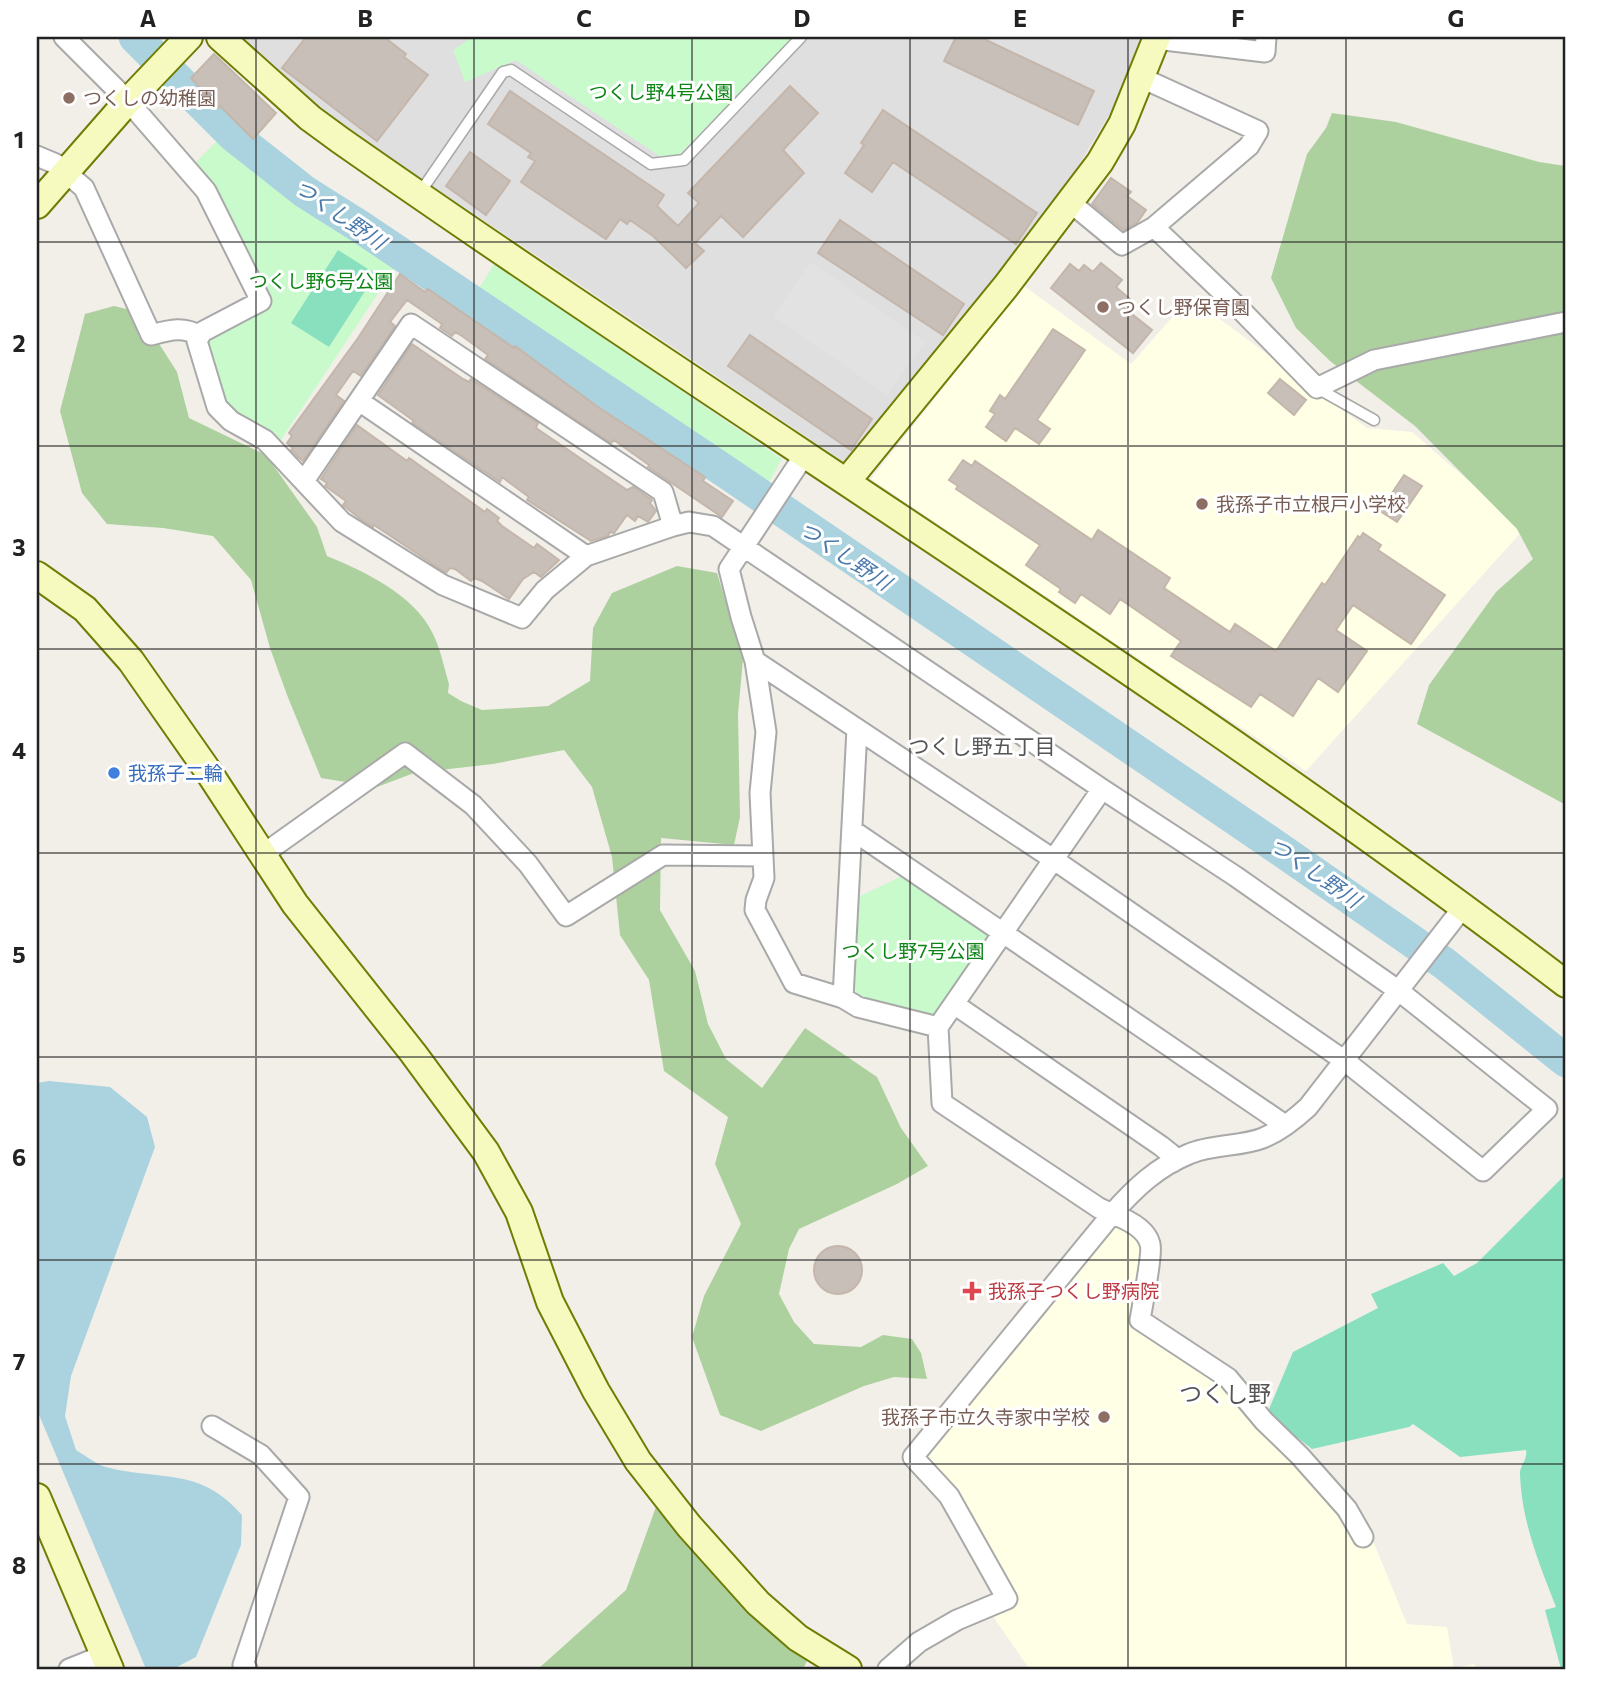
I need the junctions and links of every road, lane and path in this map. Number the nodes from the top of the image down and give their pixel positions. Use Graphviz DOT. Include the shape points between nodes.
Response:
graph roads {
  1 [pos="64,37"];
  2 [pos="189,37"];
  3 [pos="220,37"];
  4 [pos="801,37"];
  5 [pos="1266,37"];
  6 [pos="1156,38"];
  7 [pos="1142,78"];
  8 [pos="128,101"];
  9 [pos="37,156"];
  10 [pos="66,171"];
  11 [pos="419,195"];
  12 [pos="1070,203"];
  13 [pos="37,205"];
  14 [pos="1154,227"];
  15 [pos="1566,322"];
  16 [pos="200,335"];
  17 [pos="1317,388"];
  18 [pos="359,401"];
  19 [pos="1374,420"];
  20 [pos="805,454"];
  21 [pos="304,481"];
  22 [pos="847,481"];
  23 [pos="673,526"];
  24 [pos="744,547"];
  25 [pos="586,556"];
  26 [pos="37,575"];
  27 [pos="755,661"];
  28 [pos="858,729"];
  29 [pos="1102,789"];
  30 [pos="852,830"];
  31 [pos="262,855"];
  32 [pos="763,856"];
  33 [pos="1053,859"];
  34 [pos="1464,906"];
  35 [pos="1002,932"];
  36 [pos="1566,984"];
  37 [pos="1399,991"];
  38 [pos="843,999"];
  39 [pos="954,1004"];
  40 [pos="938,1027"];
  41 [pos="1345,1061"];
  42 [pos="1285,1125"];
  43 [pos="1173,1162"];
  44 [pos="1112,1213"];
  45 [pos="212,1426"];
  46 [pos="37,1497"];
  47 [pos="1363,1537"];
  48 [pos="107,1662"];
  49 [pos="69,1669"];
  50 [pos="247,1669"];
  51 [pos="848,1669"];
  52 [pos="888,1669"];
  1 -- 8 [label="street"];
  2 -- 8 [label="street"];
  3 -- 11 [label="street" via="310,118"];
  4 -- 11 [label="lane" via="684,160 651,164 511,70 503,72"];
  5 -- 6 [label="street" via="1265,52"];
  6 -- 7 [label="street"];
  7 -- 12 [label="street" via="1122,124"];
  7 -- 14 [label="street" via="1258,131 1249,146"];
  8 -- 10 [label="street"];
  8 -- 16 [label="street" via="206,191 261,301"];
  9 -- 10 [label="street"];
  10 -- 13 [label="street"];
  10 -- 16 [label="street" via="84,188 151,335 188,329"];
  11 -- 20 [label="street"];
  12 -- 14 [label="street" via="1122,245"];
  12 -- 22 [label="street"];
  14 -- 17 [label="street"];
  15 -- 17 [label="street" via="1374,360"];
  16 -- 21 [label="street" via="197,341 217,407 231,421 265,440"];
  17 -- 19 [label="lane"];
  18 -- 21 [label="street"];
  18 -- 23 [label="street" via="411,324 663,492"];
  18 -- 25 [label="street"];
  20 -- 22 [label="street"];
  20 -- 24 [label="street"];
  21 -- 25 [label="street" via="342,522 443,585 522,618 545,590"];
  22 -- 34 [label="street" via="1303,790"];
  23 -- 24 [label="street" via="689,522 713,526"];
  23 -- 25 [label="street"];
  24 -- 27 [label="street" via="729,569"];
  24 -- 29 [label="street"];
  26 -- 31 [label="street" via="85,609 131,660"];
  27 -- 28 [label="street"];
  27 -- 32 [label="street" via="766,732 760,793"];
  28 -- 30 [label="street"];
  28 -- 33 [label="street"];
  29 -- 33 [label="street"];
  29 -- 37 [label="street"];
  30 -- 35 [label="street"];
  30 -- 38 [label="street"];
  31 -- 32 [label="street" via="405,753 473,804 528,864 566,916 663,855"];
  31 -- 51 [label="street" via="486,1152 519,1212 550,1302 638,1461 758,1603 797,1638"];
  32 -- 38 [label="street" via="764,878 755,910 794,983"];
  33 -- 35 [label="street"];
  33 -- 41 [label="street"];
  34 -- 36 [label="street"];
  34 -- 37 [label="street"];
  35 -- 39 [label="street"];
  35 -- 42 [label="street"];
  37 -- 41 [label="street"];
  37 -- 41 [label="street" via="1547,1108 1483,1171"];
  38 -- 40 [label="street"];
  39 -- 40 [label="street"];
  39 -- 43 [label="street" via="1161,1146"];
  40 -- 44 [label="street" via="942,1102"];
  41 -- 42 [label="street" via="1308,1107"];
  42 -- 43 [label="street" via="1262,1138 1190,1153"];
  43 -- 44 [label="street" via="1147,1177"];
  44 -- 47 [label="street" via="1144,1232 1151,1245 1140,1320 1228,1378 1347,1509"];
  44 -- 52 [label="street" via="913,1457 949,1496 1007,1599 919,1642"];
  45 -- 50 [label="street" via="261,1455 299,1497 243,1665"];
  46 -- 48 [label="street"];
  48 -- 49 [label="street"];
}
